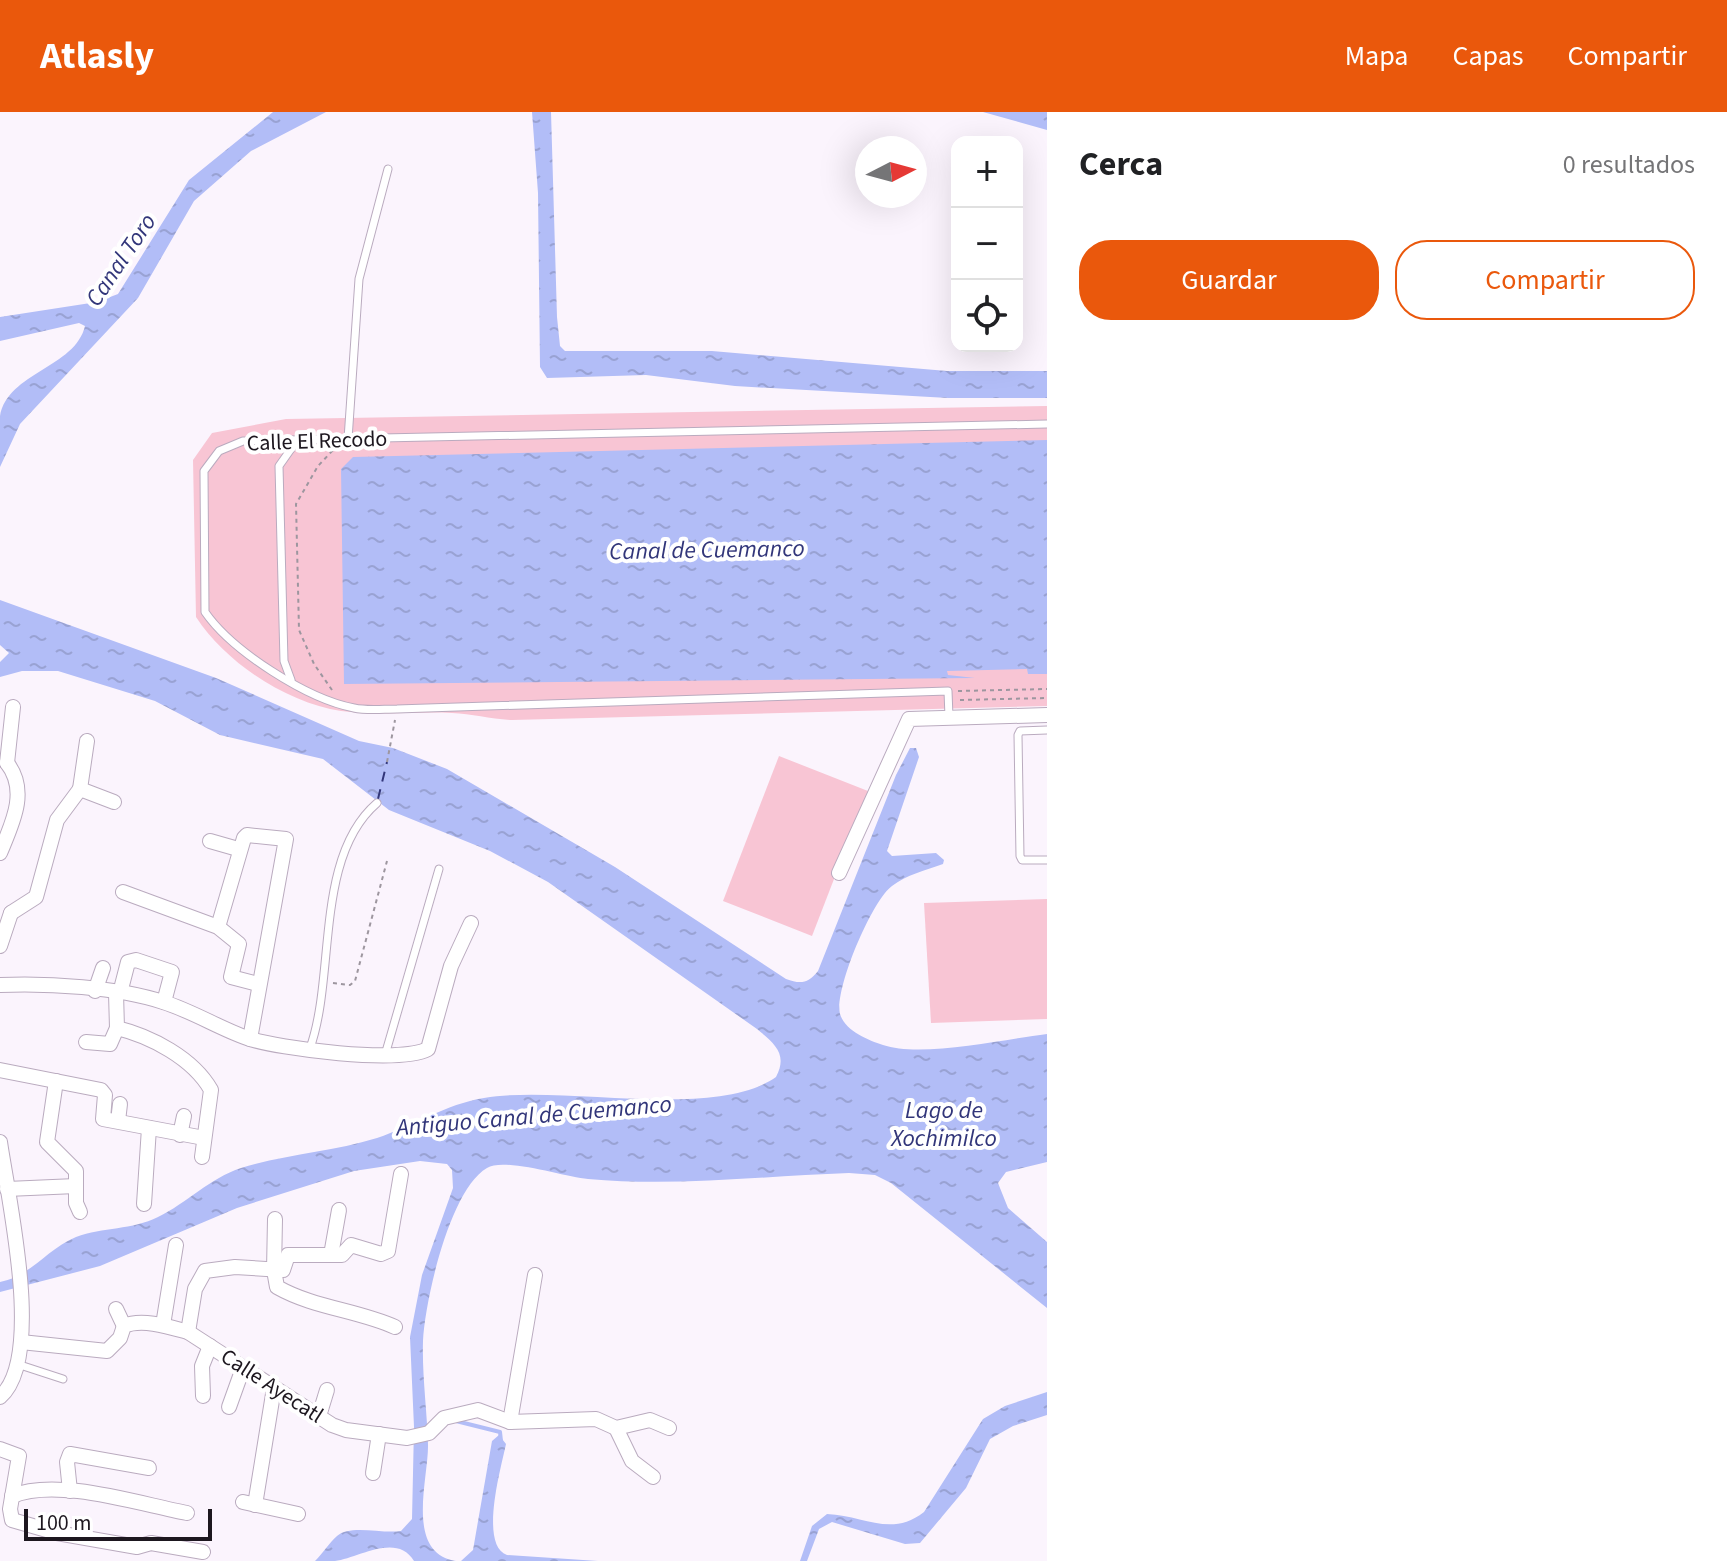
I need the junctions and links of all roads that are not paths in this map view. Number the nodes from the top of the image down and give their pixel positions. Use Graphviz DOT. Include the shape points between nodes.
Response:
graph roads {
  1 [pos="388,169"];
  2 [pos="1047,424"];
  3 [pos="298,439"];
  4 [pos="346,439"];
  5 [pos="292,682"];
  6 [pos="13,707"];
  7 [pos="1047,715"];
  8 [pos="949,717"];
  9 [pos="1047,730"];
  10 [pos="87,741"];
  11 [pos="4,764"];
  12 [pos="80,789"];
  13 [pos="114,802"];
  14 [pos="377,803"];
  15 [pos="210,841"];
  16 [pos="238,849"];
  17 [pos="0,853"];
  18 [pos="1047,860"];
  19 [pos="439,869"];
  20 [pos="839,873"];
  21 [pos="123,892"];
  22 [pos="6,911"];
  23 [pos="471,923"];
  24 [pos="218,927"];
  25 [pos="0,946"];
  26 [pos="103,968"];
  27 [pos="258,984"];
  28 [pos="0,985"];
  29 [pos="95,991"];
  30 [pos="118,993"];
  31 [pos="164,1002"];
  32 [pos="117,1028"];
  33 [pos="250,1039"];
  34 [pos="86,1042"];
  35 [pos="310,1048"];
  36 [pos="385,1056"];
  37 [pos="0,1070"];
  38 [pos="56,1081"];
  39 [pos="120,1104"];
  40 [pos="184,1116"];
  41 [pos="118,1121"];
  42 [pos="149,1128"];
  43 [pos="204,1138"];
  44 [pos="182,1139"];
  45 [pos="0,1142"];
  46 [pos="202,1157"];
  47 [pos="401,1174"];
  48 [pos="76,1186"];
  49 [pos="7,1189"];
  50 [pos="144,1204"];
  51 [pos="339,1210"];
  52 [pos="80,1212"];
  53 [pos="275,1219"];
  54 [pos="176,1245"];
  55 [pos="331,1255"];
  56 [pos="274,1270"];
  57 [pos="535,1275"];
  58 [pos="116,1309"];
  59 [pos="163,1325"];
  60 [pos="124,1326"];
  61 [pos="395,1327"];
  62 [pos="188,1332"];
  63 [pos="21,1342"];
  64 [pos="206,1351"];
  65 [pos="17,1364"];
  66 [pos="243,1368"];
  67 [pos="63,1379"];
  68 [pos="274,1388"];
  69 [pos="327,1390"];
  70 [pos="203,1396"];
  71 [pos="0,1397"];
  72 [pos="229,1407"];
  73 [pos="319,1416"];
  74 [pos="510,1422"];
  75 [pos="633,1424"];
  76 [pos="669,1428"];
  77 [pos="379,1434"];
  78 [pos="0,1449"];
  79 [pos="149,1468"];
  80 [pos="373,1473"];
  81 [pos="653,1477"];
  82 [pos="70,1491"];
  83 [pos="12,1496"];
  84 [pos="187,1513"];
  85 [pos="298,1514"];
  86 [pos="203,1552"];
  1 -- 4 [label="lane" via="359,279"];
  2 -- 4 [label="lane, Calle El Recodo"];
  3 -- 4 [label="lane, Calle El Recodo"];
  3 -- 5 [label="lane" via="279,466 284,661"];
  3 -- 5 [label="lane, Calle El Recodo" via="243,441 219,451 204,471 205,612 218,630"];
  5 -- 8 [label="lane, Calle El Recodo" via="310,694 356,709 948,696"];
  6 -- 11 [label="street"];
  7 -- 8 [label="street"];
  8 -- 20 [label="street" via="909,719"];
  9 -- 18 [label="lane" via="1018,735 1020,856"];
  10 -- 12 [label="street"];
  11 -- 17 [label="street" via="16,780 18,803"];
  12 -- 13 [label="street"];
  12 -- 22 [label="street" via="57,820 36,897"];
  14 -- 35 [label="lane" via="346,845 334,897 319,1022"];
  15 -- 16 [label="street"];
  16 -- 24 [label="street"];
  16 -- 27 [label="street" via="247,835 287,841"];
  19 -- 36 [label="lane"];
  21 -- 24 [label="street"];
  22 -- 25 [label="street"];
  23 -- 36 [label="street" via="451,966 428,1049"];
  24 -- 27 [label="street" via="239,944 231,977"];
  26 -- 29 [label="street"];
  27 -- 33 [label="street"];
  28 -- 29 [label="street"];
  29 -- 30 [label="street"];
  30 -- 31 [label="street"];
  30 -- 31 [label="street" via="128,962 136,960 172,972"];
  30 -- 32 [label="street"];
  31 -- 33 [label="street"];
  32 -- 34 [label="street" via="110,1044"];
  32 -- 43 [label="street" via="163,1045 207,1083 212,1097"];
  33 -- 35 [label="street"];
  35 -- 36 [label="street"];
  37 -- 38 [label="street"];
  38 -- 41 [label="street" via="101,1090 101,1117"];
  38 -- 48 [label="street" via="47,1142 76,1171"];
  39 -- 41 [label="street"];
  40 -- 44 [label="street"];
  41 -- 42 [label="street"];
  42 -- 44 [label="street"];
  42 -- 50 [label="street"];
  43 -- 44 [label="street"];
  43 -- 46 [label="street"];
  45 -- 49 [label="street"];
  47 -- 55 [label="street" via="388,1251 381,1254 351,1245 342,1255"];
  48 -- 49 [label="street"];
  48 -- 52 [label="street"];
  49 -- 63 [label="street" via="21,1290"];
  51 -- 55 [label="street"];
  53 -- 56 [label="street"];
  54 -- 59 [label="street"];
  55 -- 56 [label="street" via="288,1255 285,1268"];
  56 -- 61 [label="street" via="277,1287 300,1299"];
  56 -- 62 [label="street" via="205,1271 195,1289"];
  57 -- 74 [label="street"];
  58 -- 60 [label="street"];
  59 -- 60 [label="street, Calle Ayecatl"];
  59 -- 62 [label="street, Calle Ayecatl"];
  60 -- 63 [label="street" via="107,1351"];
  62 -- 64 [label="street, Calle Ayecatl"];
  63 -- 65 [label="street"];
  64 -- 66 [label="street, Calle Ayecatl"];
  64 -- 70 [label="street"];
  65 -- 67 [label="lane"];
  65 -- 71 [label="street" via="10,1388"];
  66 -- 68 [label="street, Calle Ayecatl"];
  66 -- 72 [label="street"];
  68 -- 73 [label="street, Calle Ayecatl"];
  68 -- 85 [label="street" via="249,1504"];
  69 -- 73 [label="street"];
  73 -- 77 [label="street, Calle Ayecatl" via="346,1430"];
  74 -- 75 [label="street" via="596,1419"];
  74 -- 77 [label="street, Calle Ayecatl" via="478,1410 407,1438"];
  75 -- 76 [label="street"];
  75 -- 81 [label="street" via="632,1461"];
  77 -- 80 [label="street"];
  78 -- 83 [label="street" via="19,1456"];
  79 -- 82 [label="street" via="70,1454"];
  82 -- 83 [label="street" via="26,1490"];
  82 -- 84 [label="street"];
  83 -- 86 [label="street" via="12,1520 27,1526 137,1547 151,1543"];
}
